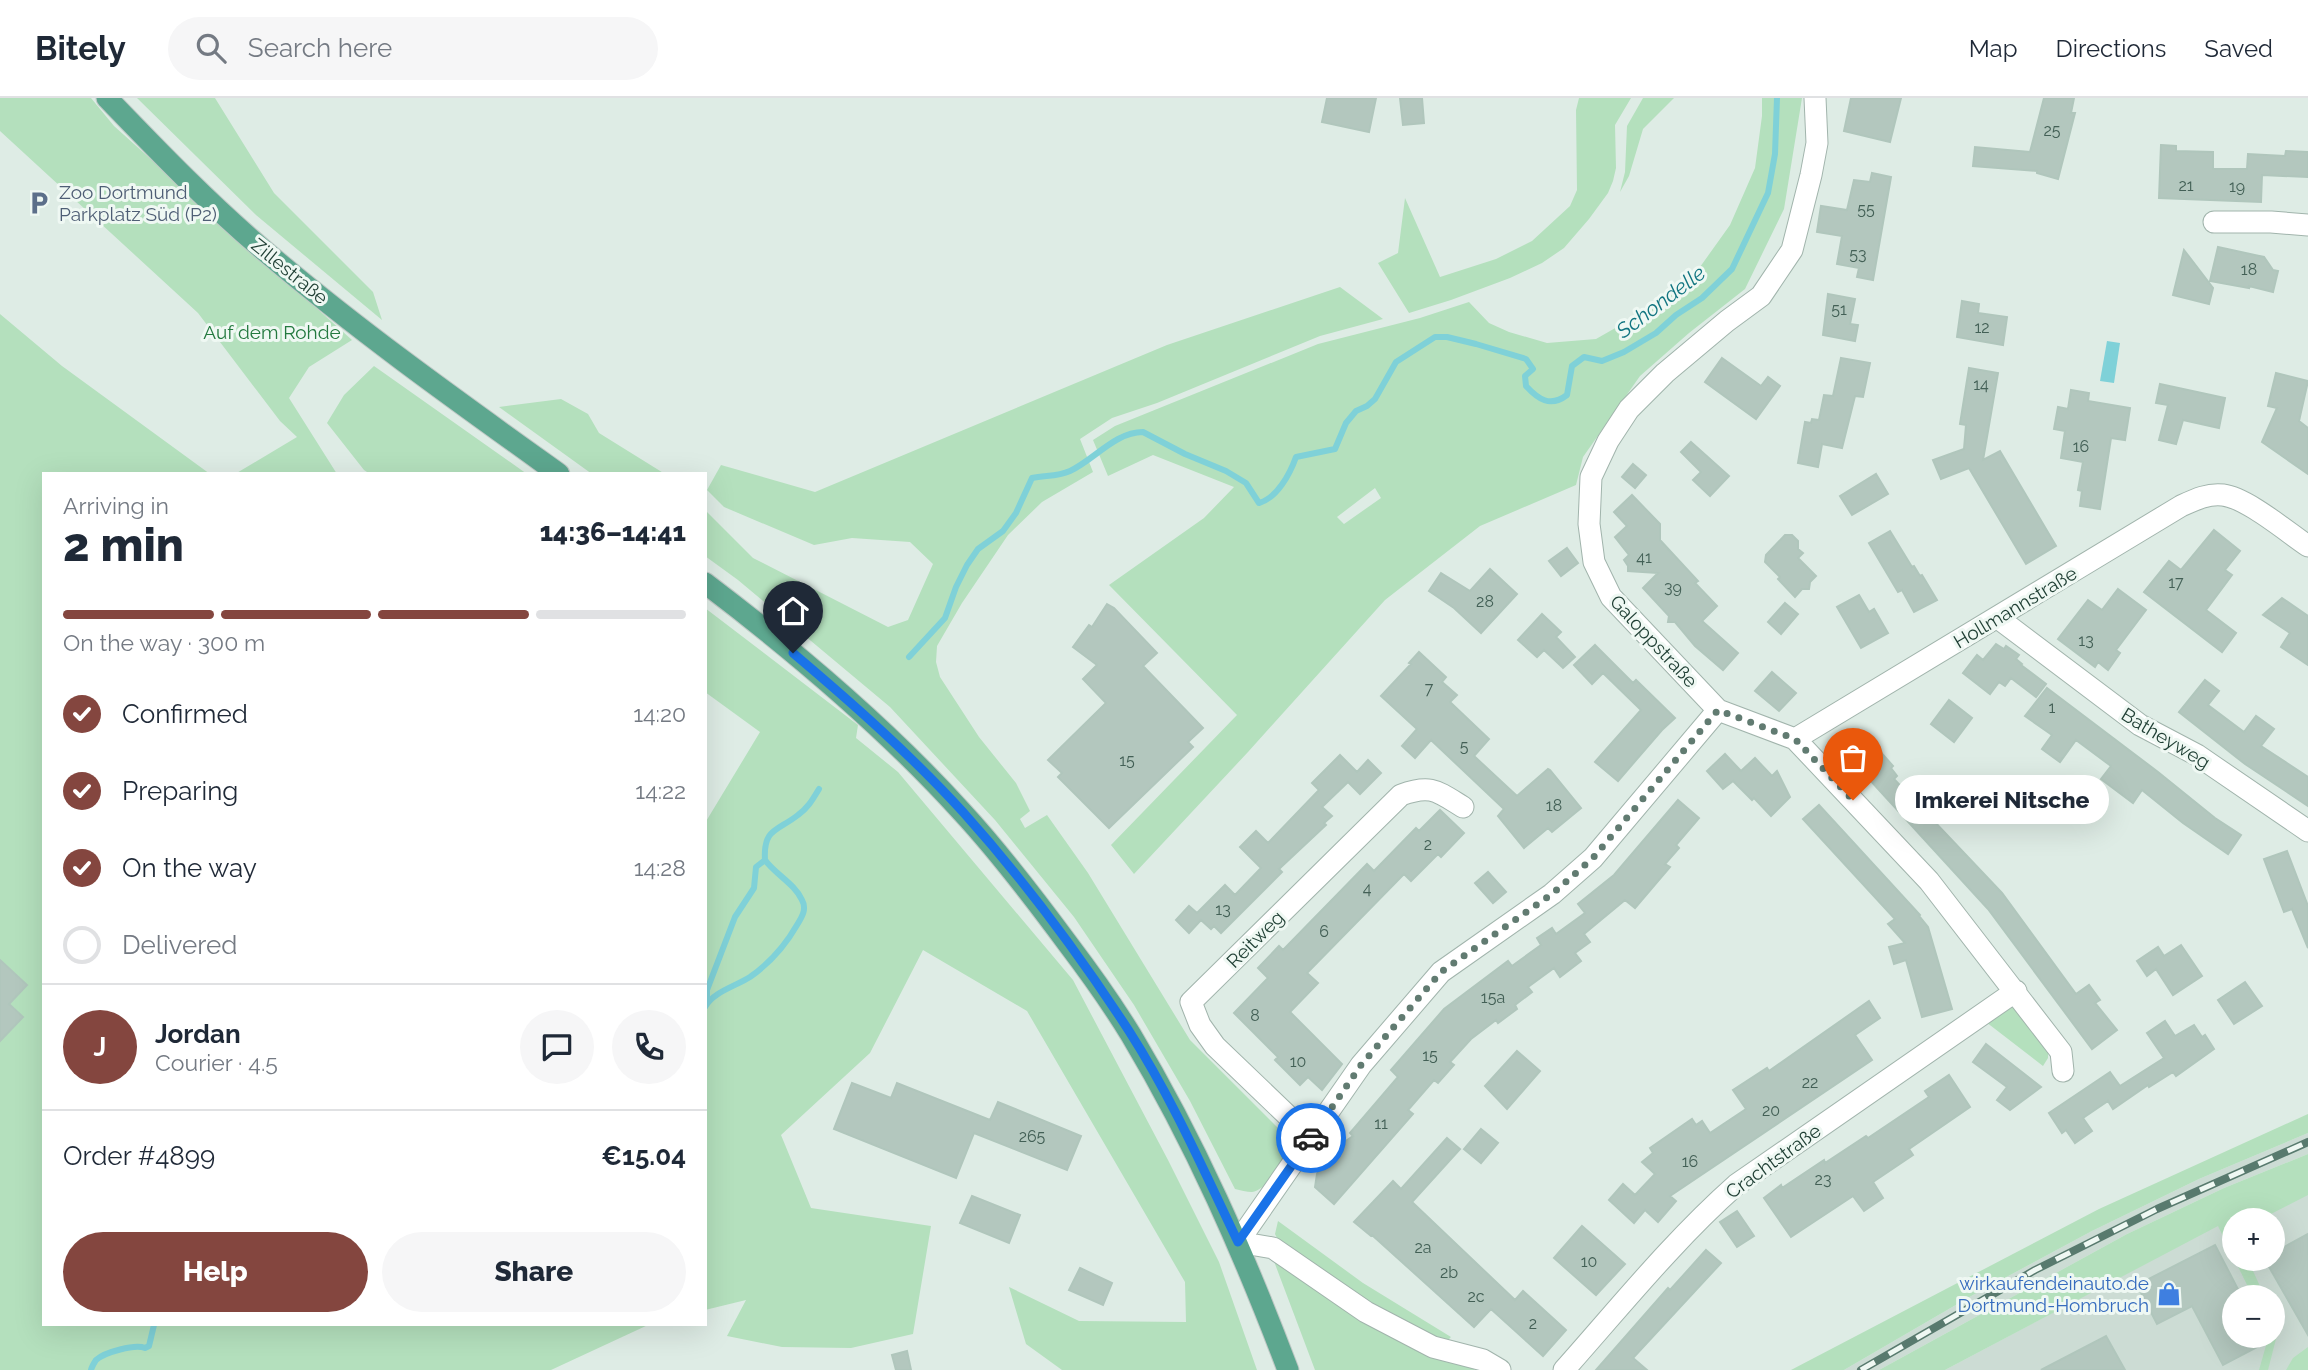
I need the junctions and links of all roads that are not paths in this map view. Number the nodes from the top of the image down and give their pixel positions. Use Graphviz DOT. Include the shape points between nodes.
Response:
graph roads {
  1 [pos="107,98"];
  2 [pos="1815,98"];
  3 [pos="2214,222"];
  4 [pos="2308,225"];
  5 [pos="556,472"];
  6 [pos="2308,546"];
  7 [pos="707,585"];
  8 [pos="1998,618"];
  9 [pos="1718,710"];
  10 [pos="1795,739"];
  11 [pos="1463,807"];
  12 [pos="2307,833"];
  13 [pos="2016,992"];
  14 [pos="2063,1071"];
  15 [pos="1311,1138"];
  16 [pos="1238,1242"];
  17 [pos="1289,1370"];
  18 [pos="1500,1370"];
  19 [pos="1564,1370"];
  1 -- 5 [label="main road, Zillestraße" via="191,185 267,253 386,348"];
  2 -- 9 [label="street, Galoppstraße" via="1817,143 1792,250 1761,296 1665,373 1629,410 1591,477 1589,524 1594,562 1611,597"];
  3 -- 4 [label="street"];
  6 -- 8 [label="street, Hollmannstraße" via="2246,504 2223,495 2201,497"];
  7 -- 16 [label="main road" via="875,724 961,811 1027,888 1130,1033 1181,1122"];
  8 -- 10 [label="street, Hollmannstraße"];
  8 -- 12 [label="street, Batheyweg" via="2140,725 2197,755"];
  9 -- 10 [label="street"];
  9 -- 15 [label="street" via="1593,858 1552,894 1441,972 1361,1065"];
  10 -- 13 [label="street" via="1929,881"];
  11 -- 15 [label="street, Reitweg" via="1438,792 1420,788 1401,795 1191,1002 1199,1025 1215,1046"];
  13 -- 14 [label="street" via="2061,1052"];
  13 -- 19 [label="street, Crachtstraße" via="1736,1185 1692,1227"];
  15 -- 16 [label="street"];
  16 -- 17 [label="main road"];
  16 -- 18 [label="street" via="1273,1248 1377,1318 1433,1347 1483,1360"];
}
